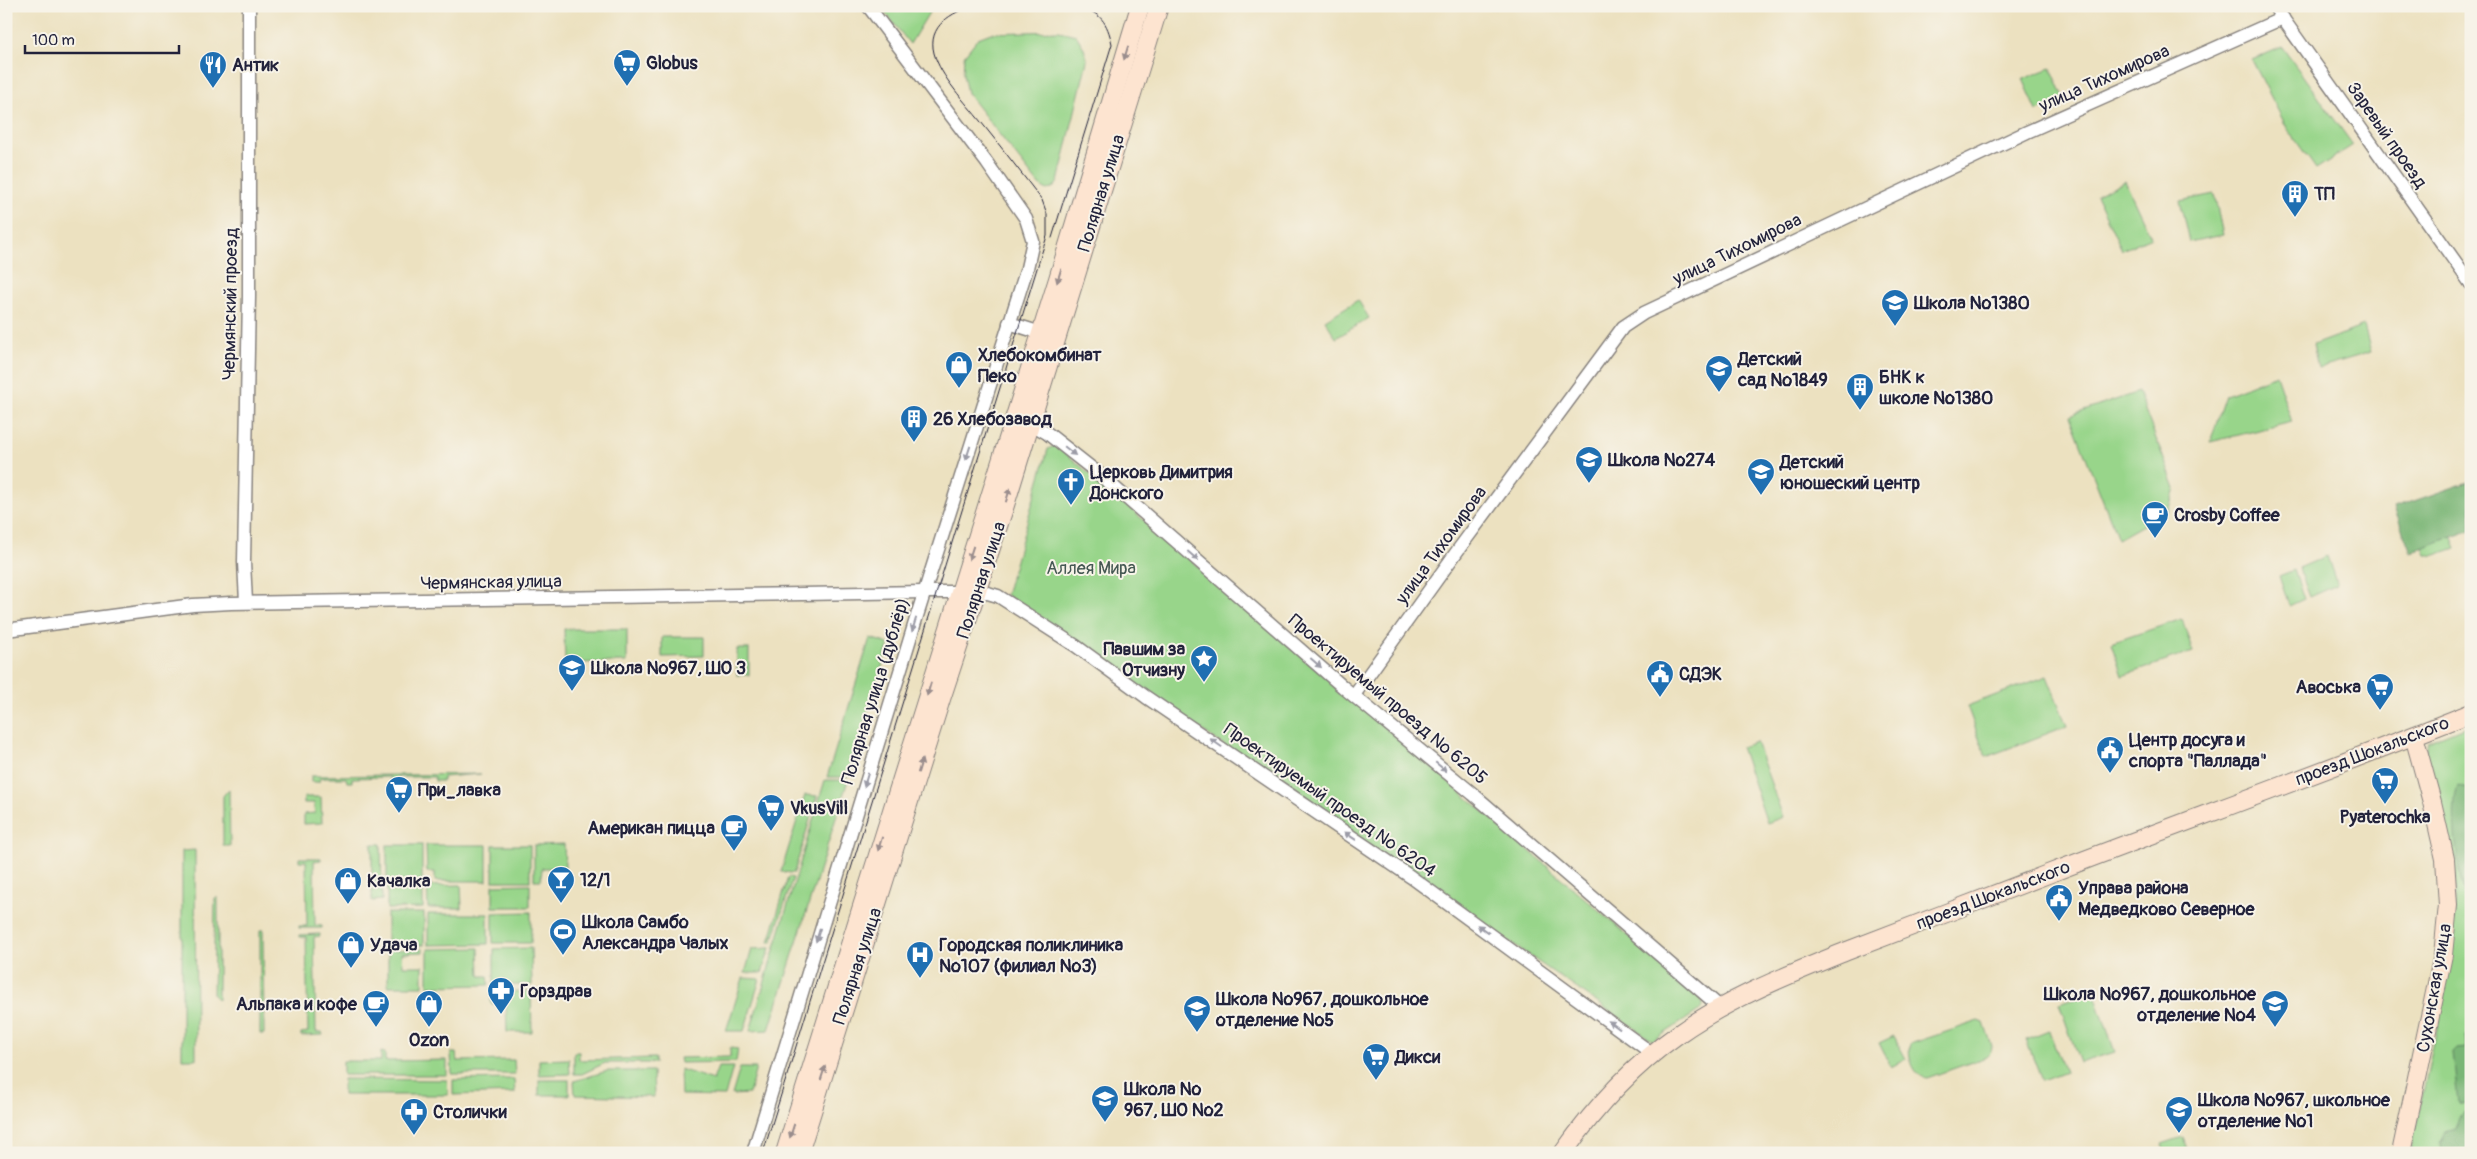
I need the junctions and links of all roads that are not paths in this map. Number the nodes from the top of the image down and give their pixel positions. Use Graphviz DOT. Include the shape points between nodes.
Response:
graph roads {
  1 [pos="248,6"];
  2 [pos="868,6"];
  3 [pos="1140,6"];
  4 [pos="1159,6"];
  5 [pos="2274,6"];
  6 [pos="2283,18"];
  7 [pos="2471,284"];
  8 [pos="1009,323"];
  9 [pos="1041,332"];
  10 [pos="1030,423"];
  11 [pos="925,592"];
  12 [pos="960,592"];
  13 [pos="977,592"];
  14 [pos="246,602"];
  15 [pos="6,630"];
  16 [pos="1354,695"];
  17 [pos="2471,713"];
  18 [pos="2414,736"];
  19 [pos="1720,1007"];
  20 [pos="1654,1054"];
  21 [pos="752,1153"];
  22 [pos="785,1153"];
  23 [pos="799,1153"];
  24 [pos="1563,1153"];
  25 [pos="2401,1153"];
  1 -- 14 [label="street, Чермянский проезд"];
  2 -- 8 [label="street, Полярная улица (дублёр)" via="1026,219 1033,241"];
  3 -- 9 [label="main road, Полярная улица, one-way"];
  4 -- 10 [label="main road, Полярная улица"];
  5 -- 6 [label="street, Заревый проезд"];
  6 -- 7 [label="street, Заревый проезд"];
  6 -- 16 [label="street, улица Тихомирова" via="1960,163 1644,313 1623,328"];
  8 -- 9 [label="street"];
  8 -- 11 [label="street, Полярная улица (дублёр), one-way"];
  9 -- 12 [label="main road, Полярная улица, one-way"];
  13 -- 10 [label="main road, Полярная улица, one-way"];
  10 -- 16 [label="street, Проектируемый проезд № 6205, one-way" via="1047,432 1099,474"];
  11 -- 12 [label="street, Чермянская улица"];
  11 -- 14 [label="street, Чермянская улица"];
  11 -- 21 [label="street, Полярная улица (дублёр), one-way"];
  12 -- 13 [label="street, Чермянская улица"];
  12 -- 22 [label="main road, Полярная улица, one-way"];
  20 -- 13 [label="street, Проектируемый проезд № 6204, one-way" via="1411,877 1076,646 998,596"];
  23 -- 13 [label="main road, Полярная улица, one-way"];
  14 -- 15 [label="street, Чермянская улица" via="193,605"];
  16 -- 19 [label="street, Проектируемый проезд № 6205, one-way"];
  17 -- 18 [label="main road, проезд Шокальского"];
  18 -- 19 [label="main road, проезд Шокальского" via="1880,938 1767,984"];
  18 -- 25 [label="main road, Сухонская улица" via="2445,859 2448,905 2443,954"];
  19 -- 20 [label="main road, проезд Шокальского"];
  20 -- 24 [label="main road, проезд Шокальского" via="1598,1109"];
}
